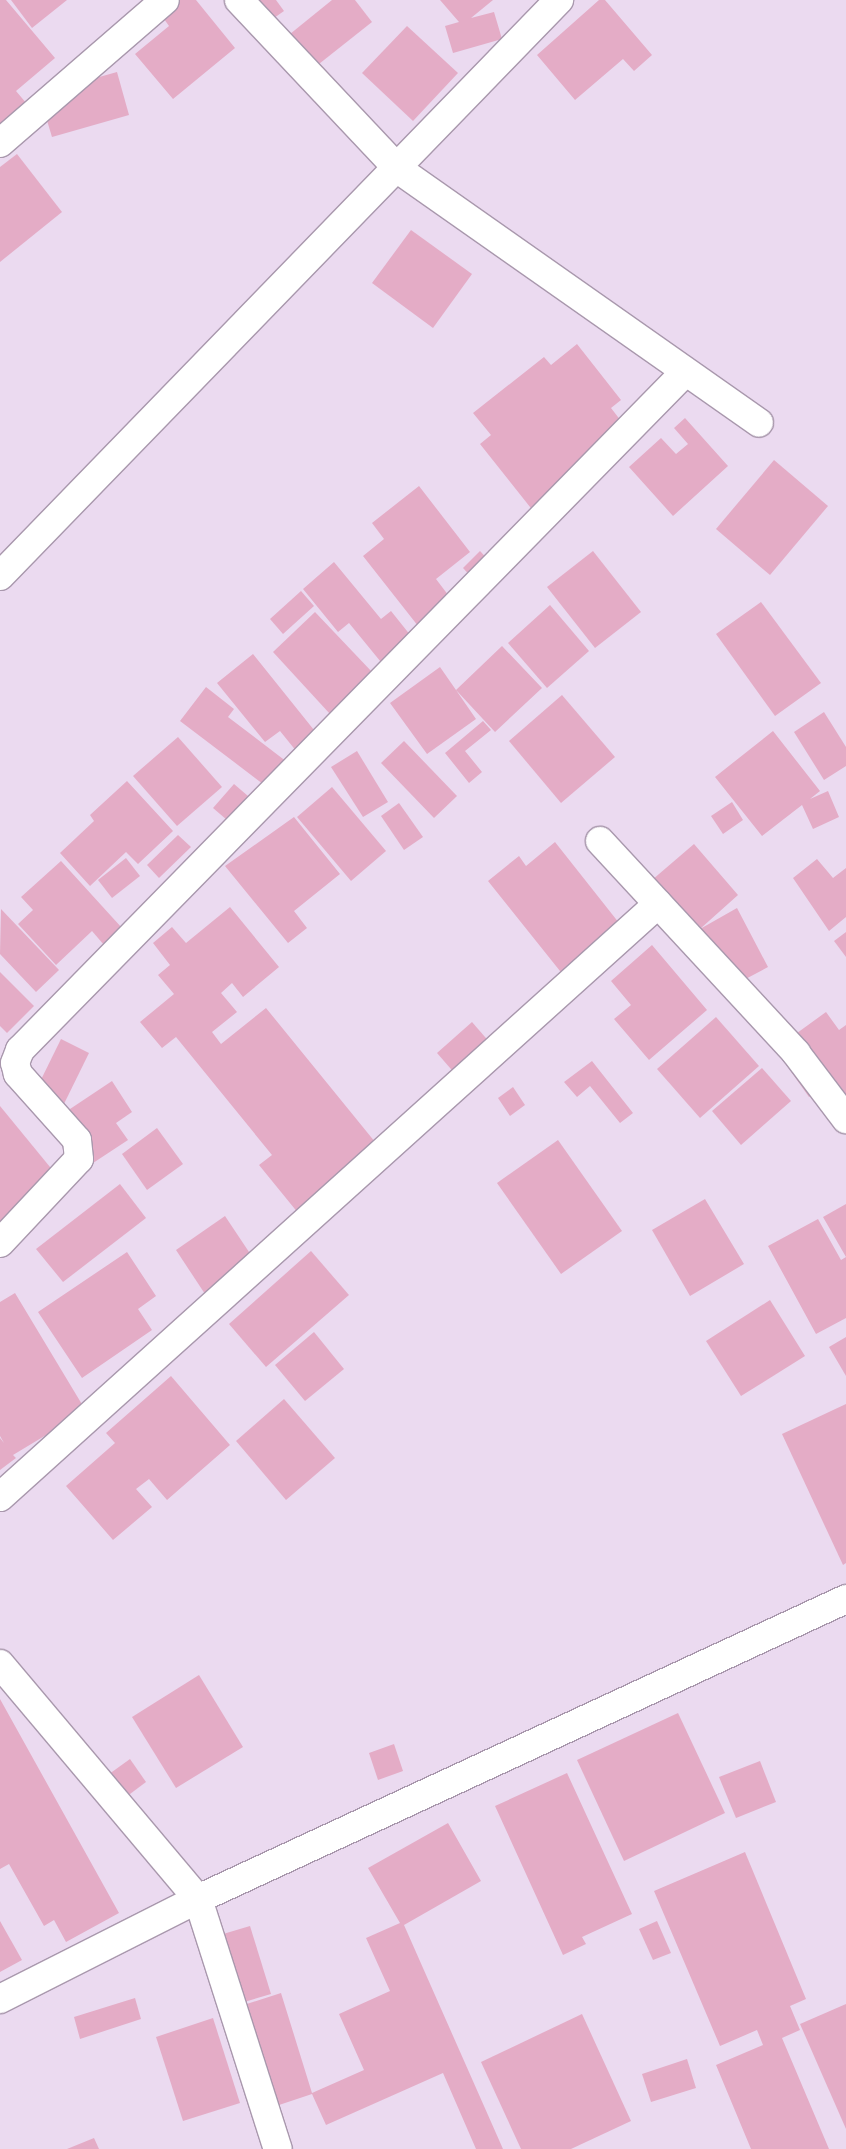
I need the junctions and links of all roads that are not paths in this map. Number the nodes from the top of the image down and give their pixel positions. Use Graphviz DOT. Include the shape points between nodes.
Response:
graph roads {
  1 [pos="165,0"];
  2 [pos="239,0"];
  3 [pos="559,0"];
  4 [pos="0,143"];
  5 [pos="398,169"];
  6 [pos="685,372"];
  7 [pos="759,424"];
  8 [pos="0,576"];
  9 [pos="600,842"];
  10 [pos="658,904"];
  11 [pos="846,1119"];
  12 [pos="0,1243"];
  13 [pos="0,1497"];
  14 [pos="846,1598"];
  15 [pos="0,1664"];
  16 [pos="198,1899"];
  17 [pos="0,1999"];
  18 [pos="278,2149"];
  1 -- 4 [label="street"];
  2 -- 5 [label="street"];
  3 -- 5 [label="street"];
  5 -- 6 [label="street"];
  5 -- 8 [label="street"];
  6 -- 7 [label="street"];
  6 -- 12 [label="street" via="20,1050 15,1064 18,1074 77,1140 79,1159"];
  9 -- 10 [label="street"];
  10 -- 11 [label="street" via="796,1053"];
  10 -- 13 [label="street"];
  14 -- 16 [label="street"];
  15 -- 16 [label="street"];
  16 -- 17 [label="street"];
  16 -- 18 [label="street"];
}
